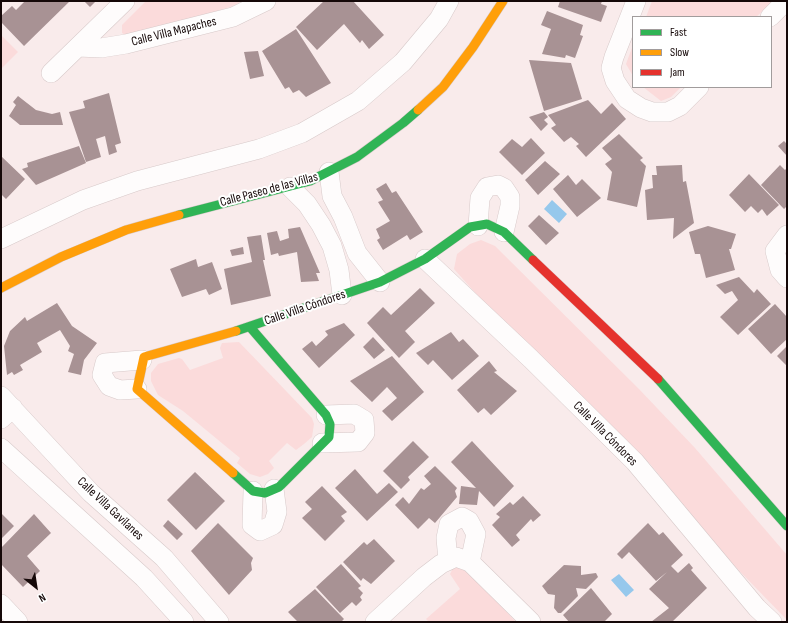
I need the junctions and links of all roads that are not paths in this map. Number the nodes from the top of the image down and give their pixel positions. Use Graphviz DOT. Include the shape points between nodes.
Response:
graph roads {
  1 [pos="125,1"];
  2 [pos="266,1"];
  3 [pos="449,1"];
  4 [pos="503,1"];
  5 [pos="636,1"];
  6 [pos="786,1"];
  7 [pos="771,16"];
  8 [pos="78,47"];
  9 [pos="51,73"];
  10 [pos="698,88"];
  11 [pos="329,172"];
  12 [pos="290,187"];
  13 [pos="478,226"];
  14 [pos="504,232"];
  15 [pos="787,235"];
  16 [pos="350,238"];
  17 [pos="1,239"];
  18 [pos="332,246"];
  19 [pos="425,259"];
  20 [pos="787,278"];
  21 [pos="380,282"];
  22 [pos="1,288"];
  23 [pos="342,295"];
  24 [pos="250,327"];
  25 [pos="142,360"];
  26 [pos="138,389"];
  27 [pos="5,408"];
  28 [pos="326,415"];
  29 [pos="322,443"];
  30 [pos="1,448"];
  31 [pos="274,489"];
  32 [pos="253,491"];
  33 [pos="787,526"];
  34 [pos="164,558"];
  35 [pos="448,561"];
  36 [pos="470,562"];
  37 [pos="144,578"];
  38 [pos="1,604"];
  39 [pos="18,622"];
  40 [pos="184,622"];
  41 [pos="219,622"];
  42 [pos="375,622"];
  43 [pos="531,622"];
  44 [pos="772,622"];
  1 -- 8 [label="street"];
  2 -- 8 [label="street, Calle Villa Mapaches" via="234,16 126,44 102,48"];
  3 -- 17 [label="street" via="439,19 403,62 358,101 302,133 259,149 137,180 83,200"];
  4 -- 11 [label="street, Calle Paseo de las Villas" via="473,48 443,87 403,123 357,157"];
  5 -- 10 [label="street" via="611,68 615,81 627,99 652,112 668,112 680,106"];
  6 -- 7 [label="street"];
  8 -- 9 [label="street"];
  11 -- 12 [label="street, Calle Paseo de las Villas"];
  11 -- 16 [label="street" via="332,196"];
  12 -- 18 [label="street" via="307,204"];
  12 -- 22 [label="street, Calle Paseo de las Villas" via="208,206 126,230 61,256"];
  13 -- 14 [label="street" via="487,224"];
  13 -- 14 [label="street" via="480,198 487,187 498,185 510,196"];
  13 -- 19 [label="street, Calle Villa Cóndores" via="470,227"];
  14 -- 33 [label="street" via="662,383"];
  15 -- 20 [label="street" via="775,251 780,270"];
  16 -- 18 [label="street"];
  16 -- 21 [label="street" via="362,262"];
  18 -- 23 [label="street" via="339,270"];
  19 -- 21 [label="street, Calle Villa Cóndores"];
  19 -- 44 [label="street, Calle Villa Cóndores" via="635,462 756,608"];
  21 -- 23 [label="street, Calle Villa Cóndores"];
  23 -- 24 [label="street, Calle Villa Cóndores"];
  24 -- 25 [label="street, Calle Villa Cóndores" via="144,357"];
  24 -- 28 [label="street, Calle Villa Cóndores"];
  25 -- 26 [label="street"];
  25 -- 26 [label="street, Calle Villa Cóndores" via="105,363 102,375 109,386 120,390"];
  26 -- 32 [label="street"];
  27 -- 34 [label="street, Calle Villa Gavilanes" via="91,493"];
  28 -- 29 [label="street" via="330,424 329,437"];
  28 -- 29 [label="street" via="354,414 364,420 365,433 358,442"];
  29 -- 31 [label="street" via="279,487"];
  30 -- 37 [label="street"];
  31 -- 32 [label="street" via="265,493"];
  31 -- 32 [label="street" via="277,512 273,526 260,531 252,525"];
  34 -- 37 [label="street"];
  34 -- 41 [label="street, Calle Villa Gavilanes"];
  35 -- 36 [label="street" via="456,557"];
  35 -- 36 [label="street" via="446,538 449,524 462,517 469,521 476,534"];
  35 -- 42 [label="street" via="424,577"];
  36 -- 43 [label="street"];
  37 -- 40 [label="street"];
  38 -- 39 [label="street"];
}
